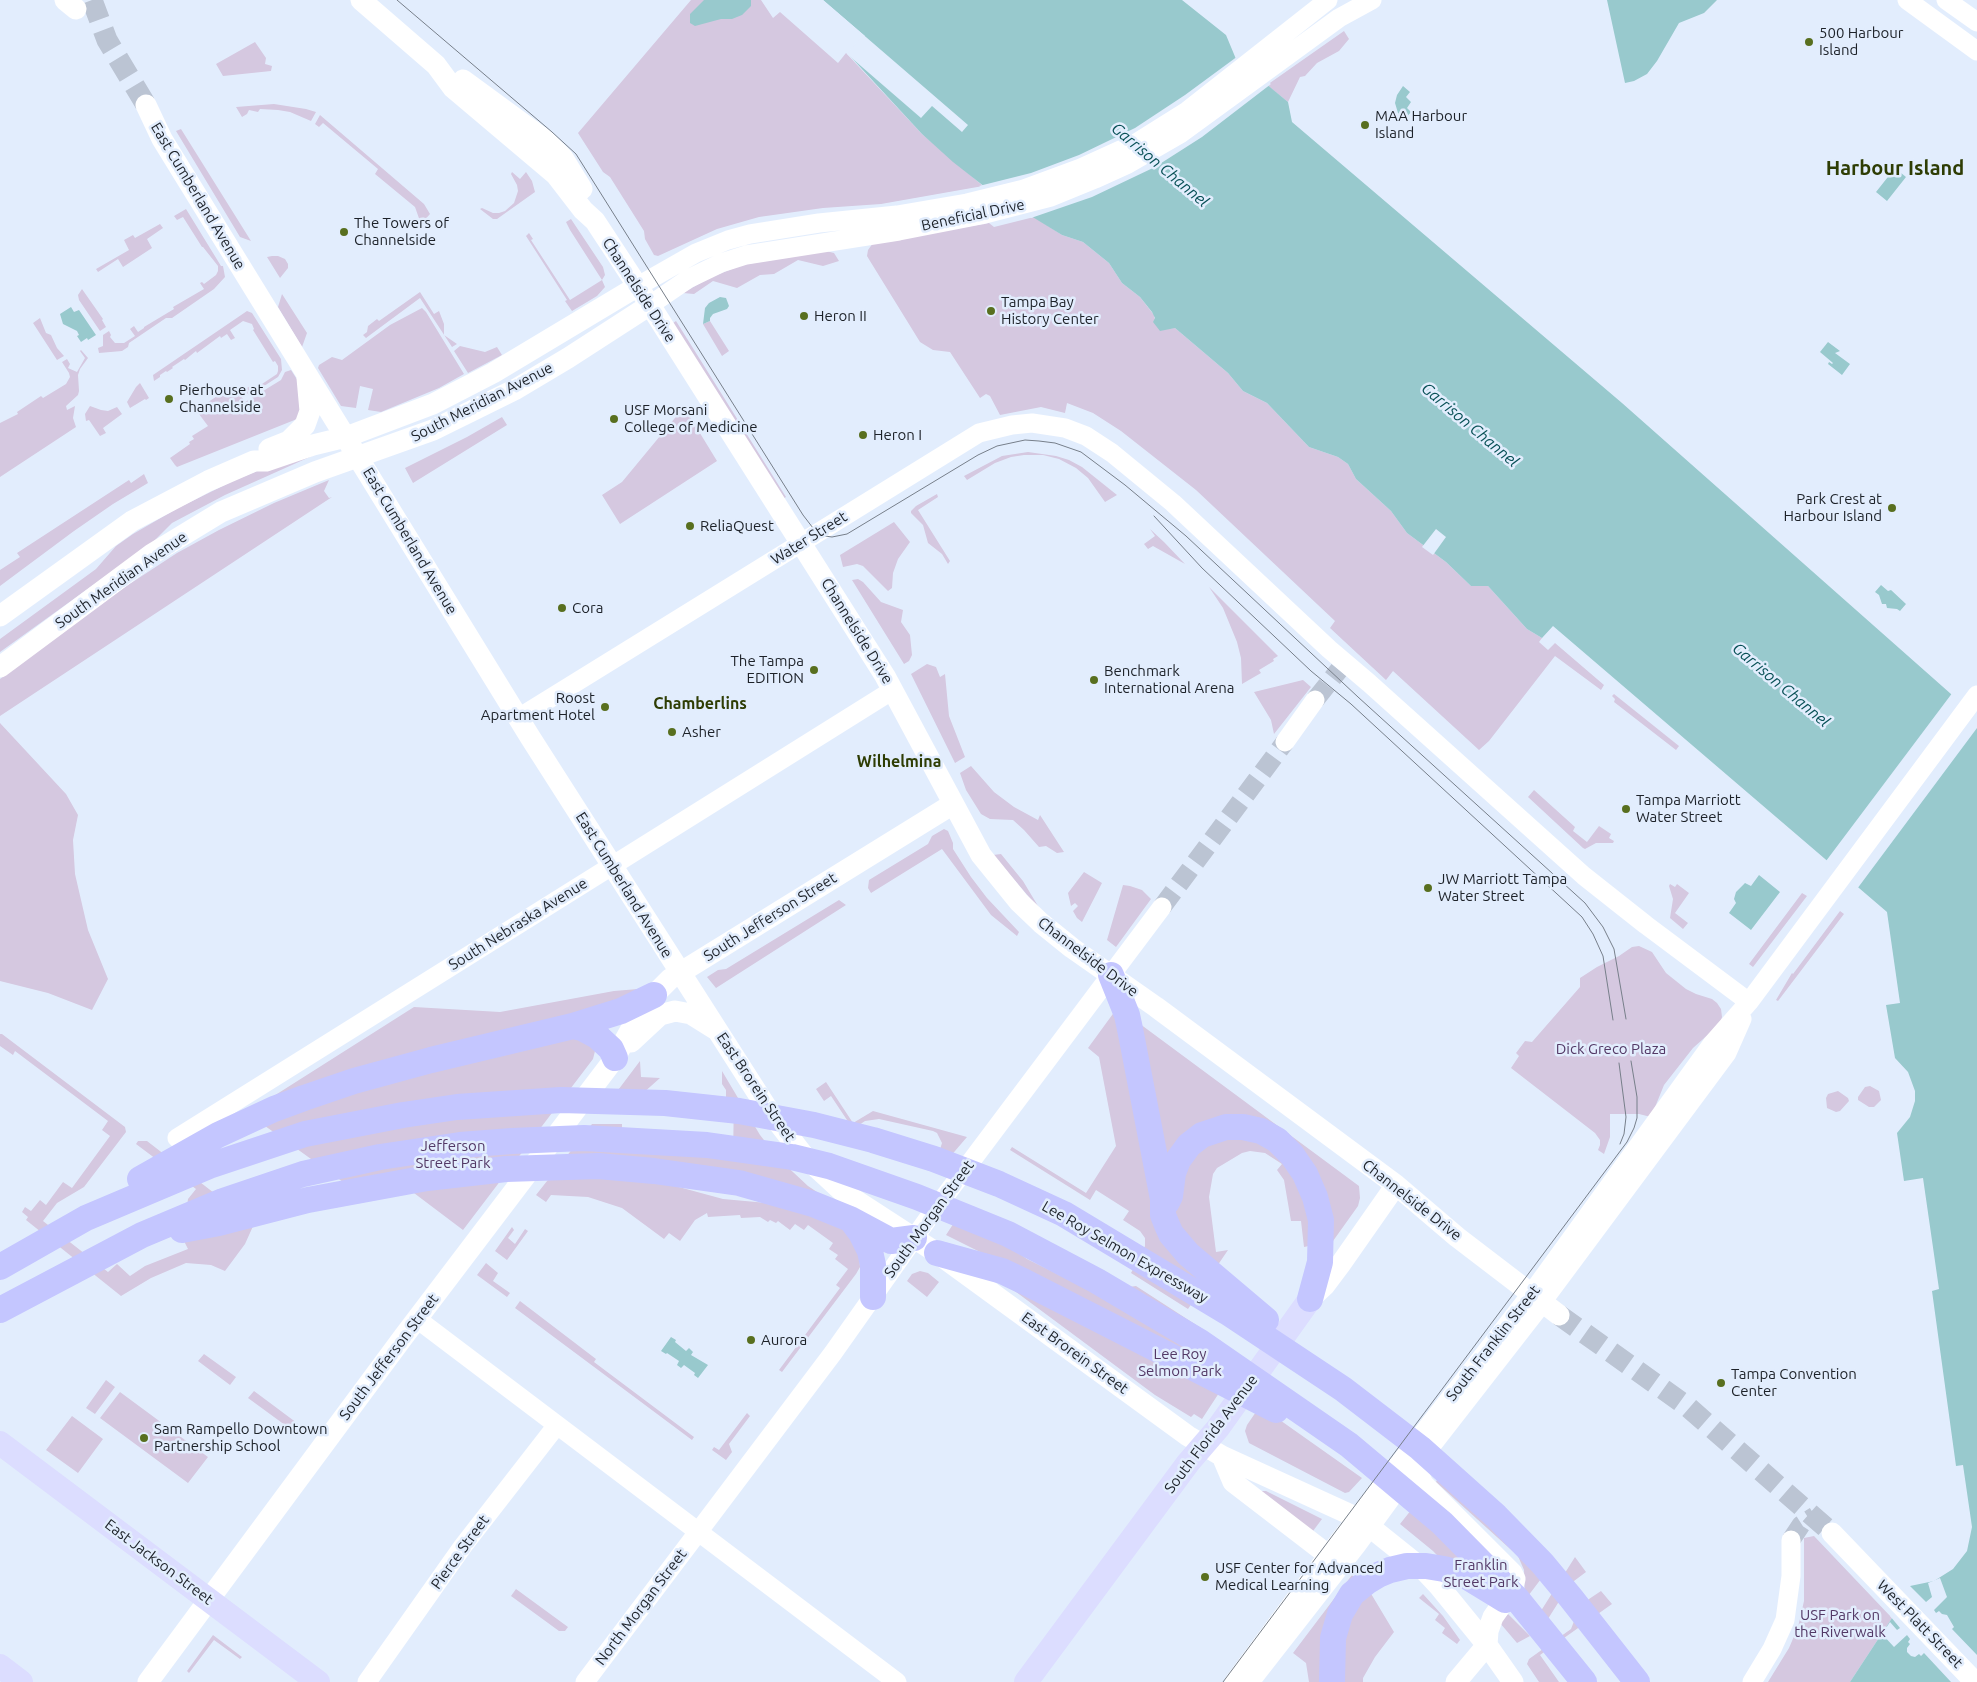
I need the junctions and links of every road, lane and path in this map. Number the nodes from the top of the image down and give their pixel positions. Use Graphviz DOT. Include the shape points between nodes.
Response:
graph roads {
  1 [pos="361,0"];
  2 [pos="1328,0"];
  3 [pos="1372,0"];
  4 [pos="1907,0"];
  5 [pos="1946,0"];
  6 [pos="1977,22"];
  7 [pos="1977,51"];
  8 [pos="1267,60"];
  9 [pos="436,66"];
  10 [pos="469,102"];
  11 [pos="146,105"];
  12 [pos="545,140"];
  13 [pos="595,222"];
  14 [pos="638,286"];
  15 [pos="650,305"];
  16 [pos="307,372"];
  17 [pos="346,437"];
  18 [pos="359,457"];
  19 [pos="254,461"];
  20 [pos="801,543"];
  21 [pos="0,616"];
  22 [pos="0,667"];
  23 [pos="893,690"];
  24 [pos="1974,699"];
  25 [pos="1315,700"];
  26 [pos="520,718"];
  27 [pos="1285,742"];
  28 [pos="953,804"];
  29 [pos="611,866"];
  30 [pos="1162,907"];
  31 [pos="680,973"];
  32 [pos="1111,975"];
  33 [pos="654,995"];
  34 [pos="1749,1002"];
  35 [pos="573,1026"];
  36 [pos="719,1031"];
  37 [pos="615,1058"];
  38 [pos="176,1138"];
  39 [pos="1396,1185"];
  40 [pos="1164,1209"];
  41 [pos="86,1218"];
  42 [pos="850,1219"];
  43 [pos="142,1235"];
  44 [pos="914,1238"];
  45 [pos="938,1253"];
  46 [pos="0,1267"];
  47 [pos="873,1297"];
  48 [pos="1536,1298"];
  49 [pos="1310,1299"];
  50 [pos="0,1310"];
  51 [pos="1559,1315"];
  52 [pos="417,1319"];
  53 [pos="1343,1389"];
  54 [pos="557,1425"];
  55 [pos="0,1443"];
  56 [pos="1349,1445"];
  57 [pos="1213,1451"];
  58 [pos="1419,1460"];
  59 [pos="1363,1523"];
  60 [pos="698,1532"];
  61 [pos="1832,1533"];
  62 [pos="1791,1540"];
  63 [pos="1328,1555"];
  64 [pos="209,1600"];
  65 [pos="1539,1625"];
  66 [pos="1487,1645"];
  67 [pos="0,1666"];
  68 [pos="21,1682"];
  69 [pos="148,1682"];
  70 [pos="318,1682"];
  71 [pos="368,1682"];
  72 [pos="585,1682"];
  73 [pos="897,1682"];
  74 [pos="1026,1682"];
  75 [pos="1234,1682"];
  76 [pos="1250,1682"];
  77 [pos="1332,1682"];
  78 [pos="1456,1682"];
  79 [pos="1513,1682"];
  80 [pos="1584,1682"];
  81 [pos="1637,1682"];
  82 [pos="1752,1682"];
  83 [pos="1975,1682"];
  1 -- 9 [label="main road, Channelside Drive"];
  2 -- 8 [label="street"];
  3 -- 8 [label="street"];
  4 -- 7 [label="street"];
  5 -- 6 [label="street"];
  8 -- 14 [label="street, Beneficial Drive" via="1125,148 1037,185 967,203 750,234 696,253"];
  8 -- 15 [label="street, Beneficial Drive" via="1200,121 1128,164 1051,197 981,215 746,255 720,263 688,279"];
  9 -- 10 [label="main road, Channelside Drive"];
  9 -- 12 [label="main road, Channelside Drive" via="460,78"];
  10 -- 12 [label="main road" via="493,114 520,135"];
  10 -- 13 [label="main road, Channelside Drive" via="556,175"];
  11 -- 16 [label="main road, East Cumberland Avenue" via="162,139"];
  12 -- 13 [label="main road, Channelside Drive" via="563,158 592,205"];
  13 -- 14 [label="main road, Channelside Drive"];
  14 -- 15 [label="main road, Channelside Drive"];
  14 -- 17 [label="main road, South Meridian Avenue" via="467,387 398,419"];
  15 -- 18 [label="main road, South Meridian Avenue" via="516,389 433,430"];
  15 -- 20 [label="main road, Channelside Drive"];
  16 -- 17 [label="main road, East Cumberland Avenue"];
  16 -- 19 [label="main road" via="310,411 305,424 289,441 264,451"];
  17 -- 18 [label="main road, East Cumberland Avenue"];
  17 -- 19 [label="main road, South Meridian Avenue" via="313,444 266,461"];
  18 -- 22 [label="main road, South Meridian Avenue" via="221,512 152,554"];
  18 -- 26 [label="main road, East Cumberland Avenue"];
  19 -- 21 [label="main road, South Meridian Avenue" via="132,521"];
  20 -- 23 [label="main road, Channelside Drive"];
  20 -- 26 [label="street, Water Street"];
  20 -- 34 [label="street, Water Street" via="979,434 1032,423 1065,428 1086,436 1174,503 1342,667 1369,683 1584,876"];
  23 -- 28 [label="main road, Channelside Drive"];
  23 -- 29 [label="street, South Nebraska Avenue"];
  24 -- 34 [label="street, South Franklin Street"];
  25 -- 27 [label="street"];
  26 -- 29 [label="main road, East Cumberland Avenue"];
  28 -- 31 [label="main road, South Jefferson Street"];
  28 -- 32 [label="main road, Channelside Drive" via="995,874 1019,902 1040,923"];
  29 -- 31 [label="main road, East Cumberland Avenue"];
  29 -- 38 [label="street, South Nebraska Avenue"];
  30 -- 32 [label="street, South Morgan Street"];
  31 -- 33 [label="main road, South Jefferson Street"];
  31 -- 36 [label="main road, East Brorein Street"];
  32 -- 39 [label="main road, Channelside Drive"];
  32 -- 40 [label="highway" via="1127,1015"];
  32 -- 44 [label="street, South Morgan Street"];
  33 -- 35 [label="highway" via="621,1011"];
  33 -- 37 [label="main road, South Jefferson Street"];
  34 -- 48 [label="street, South Franklin Street" via="1712,1044"];
  35 -- 37 [label="highway" via="598,1036"];
  35 -- 41 [label="highway" via="354,1081 281,1106 218,1135 128,1186"];
  36 -- 37 [label="main road, South Jefferson Street" via="691,1014 668,1012 660,1015"];
  36 -- 44 [label="main road, East Brorein Street" via="767,1108 804,1156 843,1192"];
  37 -- 52 [label="main road, South Jefferson Street"];
  39 -- 48 [label="main road, Channelside Drive"];
  39 -- 49 [label="main road, South Florida Avenue" via="1335,1272"];
  40 -- 49 [label="highway" via="1170,1196 1175,1166 1194,1140 1209,1131 1234,1126 1252,1128 1269,1135 1299,1165 1318,1208 1321,1254"];
  40 -- 53 [label="highway" via="1163,1215 1177,1242 1193,1259"];
  41 -- 46 [label="highway, Lee Roy Selmon Expressway"];
  41 -- 53 [label="highway, Lee Roy Selmon Expressway" via="248,1152 314,1132 403,1115 456,1107 561,1100 665,1103 739,1111 814,1125 934,1159 1064,1214 1227,1312"];
  42 -- 43 [label="highway" via="791,1196 739,1183 598,1166 506,1169 388,1184 204,1226"];
  42 -- 44 [label="highway" via="891,1242"];
  42 -- 47 [label="highway" via="870,1251"];
  43 -- 50 [label="highway"];
  43 -- 56 [label="highway" via="262,1187 341,1165 419,1150 512,1140 584,1138 676,1142 792,1157 829,1166 918,1197 1008,1234 1097,1280 1200,1342"];
  44 -- 45 [label="main road, East Brorein Street"];
  44 -- 47 [label="street, South Morgan Street"];
  45 -- 56 [label="highway" via="1010,1275"];
  45 -- 57 [label="main road, East Brorein Street"];
  47 -- 60 [label="street, South Morgan Street"];
  48 -- 51 [label="main road, Channelside Drive"];
  48 -- 58 [label="main road, South Franklin Street"];
  48 -- 59 [label="street, South Franklin Street"];
  49 -- 57 [label="main road, South Florida Avenue" via="1224,1420"];
  52 -- 54 [label="street"];
  52 -- 64 [label="main road, South Jefferson Street"];
  53 -- 81 [label="highway, Lee Roy Selmon Expressway" via="1413,1442 1496,1516 1572,1598"];
  54 -- 60 [label="street"];
  54 -- 71 [label="street, Pierce Street" via="463,1546"];
  55 -- 64 [label="main road, East Jackson Street"];
  56 -- 65 [label="highway" via="1461,1540"];
  57 -- 59 [label="main road, East Brorein Street"];
  57 -- 63 [label="main road" via="1233,1482"];
  57 -- 74 [label="main road, South Florida Avenue" via="1188,1462"];
  58 -- 59 [label="street, South Franklin Street"];
  58 -- 66 [label="main road" via="1417,1470 1423,1484 1512,1572 1515,1585 1493,1617"];
  59 -- 63 [label="street, South Franklin Street"];
  59 -- 66 [label="main road, East Brorein Street" via="1425,1571"];
  59 -- 76 [label="street, South Franklin Street"];
  60 -- 72 [label="street, North Morgan Street"];
  60 -- 73 [label="street"];
  61 -- 83 [label="main road, West Platt Street"];
  62 -- 82 [label="street" via="1791,1576 1785,1620"];
  63 -- 75 [label="street, South Franklin Street"];
  64 -- 69 [label="main road, South Jefferson Street"];
  64 -- 70 [label="main road, East Jackson Street"];
  65 -- 77 [label="highway" via="1464,1574 1444,1568 1407,1566 1378,1575 1358,1588 1346,1603 1333,1638"];
  65 -- 80 [label="highway"];
  66 -- 78 [label="main road"];
  66 -- 79 [label="main road, East Brorein Street"];
  67 -- 68 [label="main road"];
}
